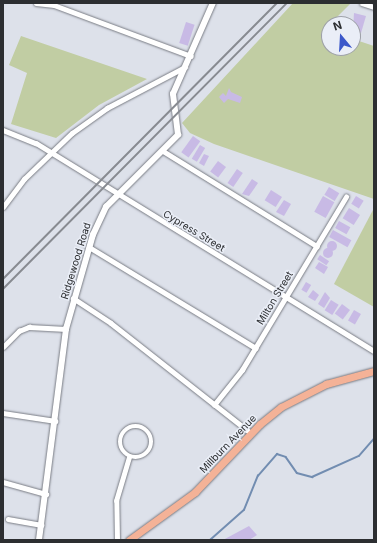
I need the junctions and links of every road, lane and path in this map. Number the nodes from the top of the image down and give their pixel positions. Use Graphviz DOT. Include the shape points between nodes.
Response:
graph roads {
  1 [pos="36,3"];
  2 [pos="213,3"];
  3 [pos="362,3"];
  4 [pos="374,7"];
  5 [pos="191,56"];
  6 [pos="186,66"];
  7 [pos="3,130"];
  8 [pos="162,151"];
  9 [pos="50,152"];
  10 [pos="118,196"];
  11 [pos="346,197"];
  12 [pos="3,207"];
  13 [pos="317,246"];
  14 [pos="89,247"];
  15 [pos="286,296"];
  16 [pos="73,298"];
  17 [pos="66,329"];
  18 [pos="3,348"];
  19 [pos="256,348"];
  20 [pos="374,351"];
  21 [pos="374,371"];
  22 [pos="214,405"];
  23 [pos="3,413"];
  24 [pos="55,421"];
  25 [pos="250,433"];
  26 [pos="129,457"];
  27 [pos="3,482"];
  28 [pos="46,494"];
  29 [pos="8,519"];
  30 [pos="41,525"];
  31 [pos="39,540"];
  32 [pos="117,540"];
  33 [pos="129,540"];
  1 -- 5 [label="street" via="54,5"];
  2 -- 5 [label="street, Ridgewood Road"];
  3 -- 4 [label="street"];
  5 -- 6 [label="street, Ridgewood Road"];
  6 -- 8 [label="street, Ridgewood Road" via="173,99 180,132"];
  6 -- 9 [label="street" via="107,108"];
  7 -- 9 [label="street, Cypress Street"];
  8 -- 10 [label="street, Ridgewood Road"];
  8 -- 13 [label="street"];
  9 -- 10 [label="street, Cypress Street"];
  9 -- 12 [label="street"];
  10 -- 14 [label="street, Ridgewood Road" via="98,219"];
  10 -- 15 [label="street, Cypress Street"];
  11 -- 13 [label="street, Milton Street"];
  13 -- 15 [label="street, Milton Street"];
  14 -- 16 [label="street, Ridgewood Road"];
  14 -- 19 [label="street"];
  15 -- 19 [label="street, Milton Street"];
  15 -- 20 [label="street, Cypress Street"];
  16 -- 17 [label="street, Ridgewood Road"];
  16 -- 22 [label="street" via="112,323"];
  17 -- 18 [label="street" via="29,327"];
  17 -- 24 [label="street, Ridgewood Road"];
  19 -- 22 [label="street, Milton Street"];
  21 -- 25 [label="main road, Millburn Avenue" via="337,380 304,394 281,407"];
  22 -- 25 [label="street"];
  23 -- 24 [label="street"];
  24 -- 28 [label="street, Ridgewood Road"];
  25 -- 33 [label="main road, Millburn Avenue" via="190,496"];
  26 -- 26 [label="street" via="139,458 150,450 151,437 142,428 132,426 122,434 120,447"];
  26 -- 32 [label="street" via="116,501"];
  27 -- 28 [label="street"];
  28 -- 30 [label="street, Ridgewood Road"];
  29 -- 30 [label="street"];
  30 -- 31 [label="street, Ridgewood Road"];
}
